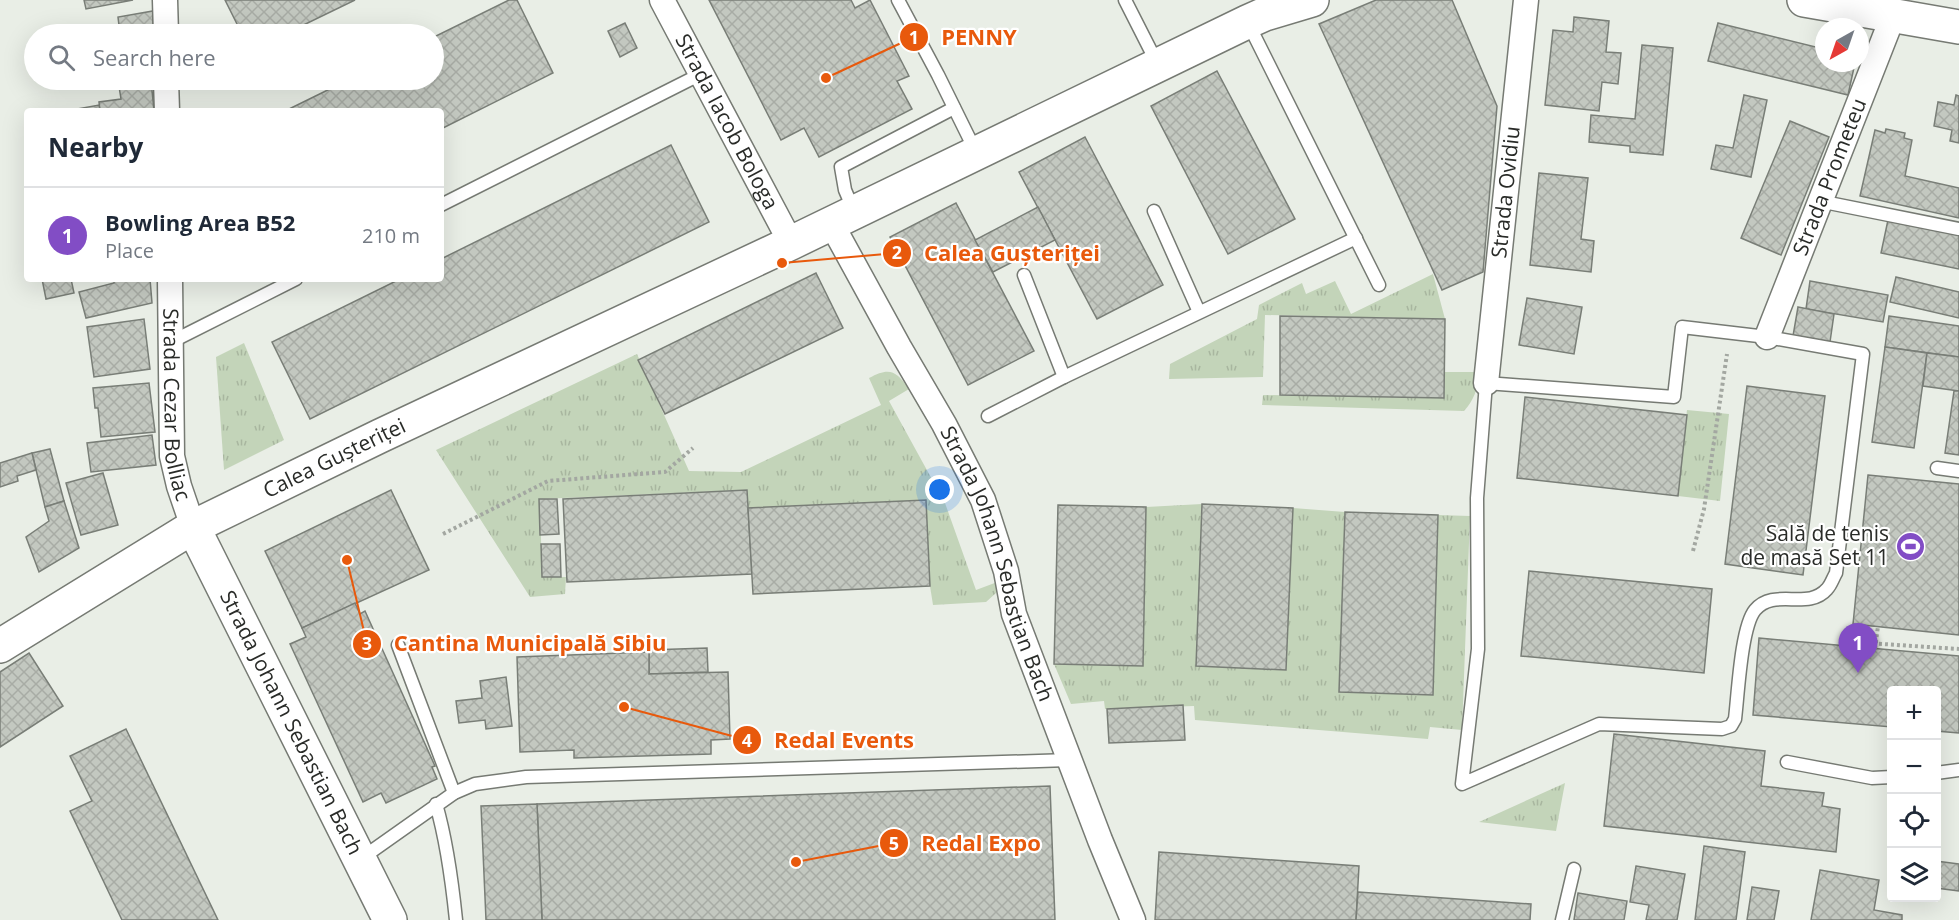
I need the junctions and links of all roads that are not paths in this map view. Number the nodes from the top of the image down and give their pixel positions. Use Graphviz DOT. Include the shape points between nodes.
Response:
graph roads {
  1 [pos="165,0"];
  2 [pos="662,0"];
  3 [pos="898,0"];
  4 [pos="1125,0"];
  5 [pos="1312,0"];
  6 [pos="1526,0"];
  7 [pos="1804,0"];
  8 [pos="1264,12"];
  9 [pos="1893,16"];
  10 [pos="166,24"];
  11 [pos="1959,27"];
  12 [pos="1158,64"];
  13 [pos="701,74"];
  14 [pos="166,90"];
  15 [pos="167,108"];
  16 [pos="954,108"];
  17 [pos="976,153"];
  18 [pos="1819,201"];
  19 [pos="444,203"];
  20 [pos="1154,211"];
  21 [pos="843,218"];
  22 [pos="1959,229"];
  23 [pos="1356,238"];
  24 [pos="791,243"];
  25 [pos="1024,275"];
  26 [pos="170,282"];
  27 [pos="290,282"];
  28 [pos="1379,285"];
  29 [pos="1199,312"];
  30 [pos="1767,337"];
  31 [pos="171,342"];
  32 [pos="1064,377"];
  33 [pos="1486,383"];
  34 [pos="988,416"];
  35 [pos="1937,468"];
  36 [pos="1959,471"];
  37 [pos="193,526"];
  38 [pos="399,645"];
  39 [pos="0,646"];
  40 [pos="1069,760"];
  41 [pos="1786,762"];
  42 [pos="1959,770"];
  43 [pos="1941,773"];
  44 [pos="1887,777"];
  45 [pos="453,793"];
  46 [pos="436,804"];
  47 [pos="360,859"];
  48 [pos="1574,868"];
  49 [pos="390,920"];
  50 [pos="456,920"];
  51 [pos="1133,920"];
  52 [pos="1562,920"];
  1 -- 10 [label="street"];
  2 -- 13 [label="street, Strada Iacob Bologa"];
  3 -- 16 [label="lane"];
  4 -- 12 [label="lane"];
  5 -- 8 [label="main road, Calea Gușteriței"];
  6 -- 33 [label="street, Strada Ovidiu"];
  7 -- 9 [label="main road"];
  8 -- 12 [label="main road, Calea Gușteriței"];
  8 -- 23 [label="lane"];
  9 -- 11 [label="main road"];
  9 -- 18 [label="street, Strada Prometeu"];
  12 -- 17 [label="main road, Calea Gușteriței"];
  13 -- 19 [label="lane"];
  13 -- 24 [label="street, Strada Iacob Bologa"];
  14 -- 15 [label="street"];
  16 -- 17 [label="lane"];
  16 -- 21 [label="lane" via="841,167 845,190"];
  17 -- 21 [label="main road, Calea Gușteriței"];
  18 -- 22 [label="lane"];
  18 -- 30 [label="street, Strada Prometeu"];
  20 -- 29 [label="lane"];
  21 -- 24 [label="main road, Calea Gușteriței"];
  21 -- 40 [label="street, Strada Johann Sebastian Bach" via="894,337 982,500 1006,571 1014,614"];
  23 -- 28 [label="lane"];
  23 -- 29 [label="lane"];
  24 -- 37 [label="main road, Calea Gușteriței"];
  25 -- 32 [label="lane"];
  26 -- 31 [label="street, Strada Cezar Bolliac"];
  27 -- 31 [label="lane"];
  29 -- 32 [label="lane"];
  30 -- 33 [label="lane" via="1682,327 1674,397"];
  30 -- 33 [label="lane" via="1863,354 1836,573 1826,591 1809,599 1771,598 1755,610 1746,627 1731,726 1722,729 1599,724 1462,784 1478,649 1477,498"];
  31 -- 37 [label="street, Strada Cezar Bolliac" via="172,456"];
  32 -- 34 [label="lane"];
  35 -- 36 [label="lane"];
  37 -- 39 [label="main road, Calea Gușteriței"];
  37 -- 47 [label="main road, Strada Johann Sebastian Bach"];
  38 -- 45 [label="lane"];
  40 -- 45 [label="lane" via="526,777 475,784"];
  40 -- 51 [label="street, Strada Johann Sebastian Bach"];
  41 -- 44 [label="lane"];
  42 -- 43 [label="lane"];
  45 -- 46 [label="lane"];
  46 -- 47 [label="lane"];
  46 -- 50 [label="lane" via="450,862"];
  47 -- 49 [label="main road, Strada Johann Sebastian Bach"];
  48 -- 52 [label="lane"];
}
